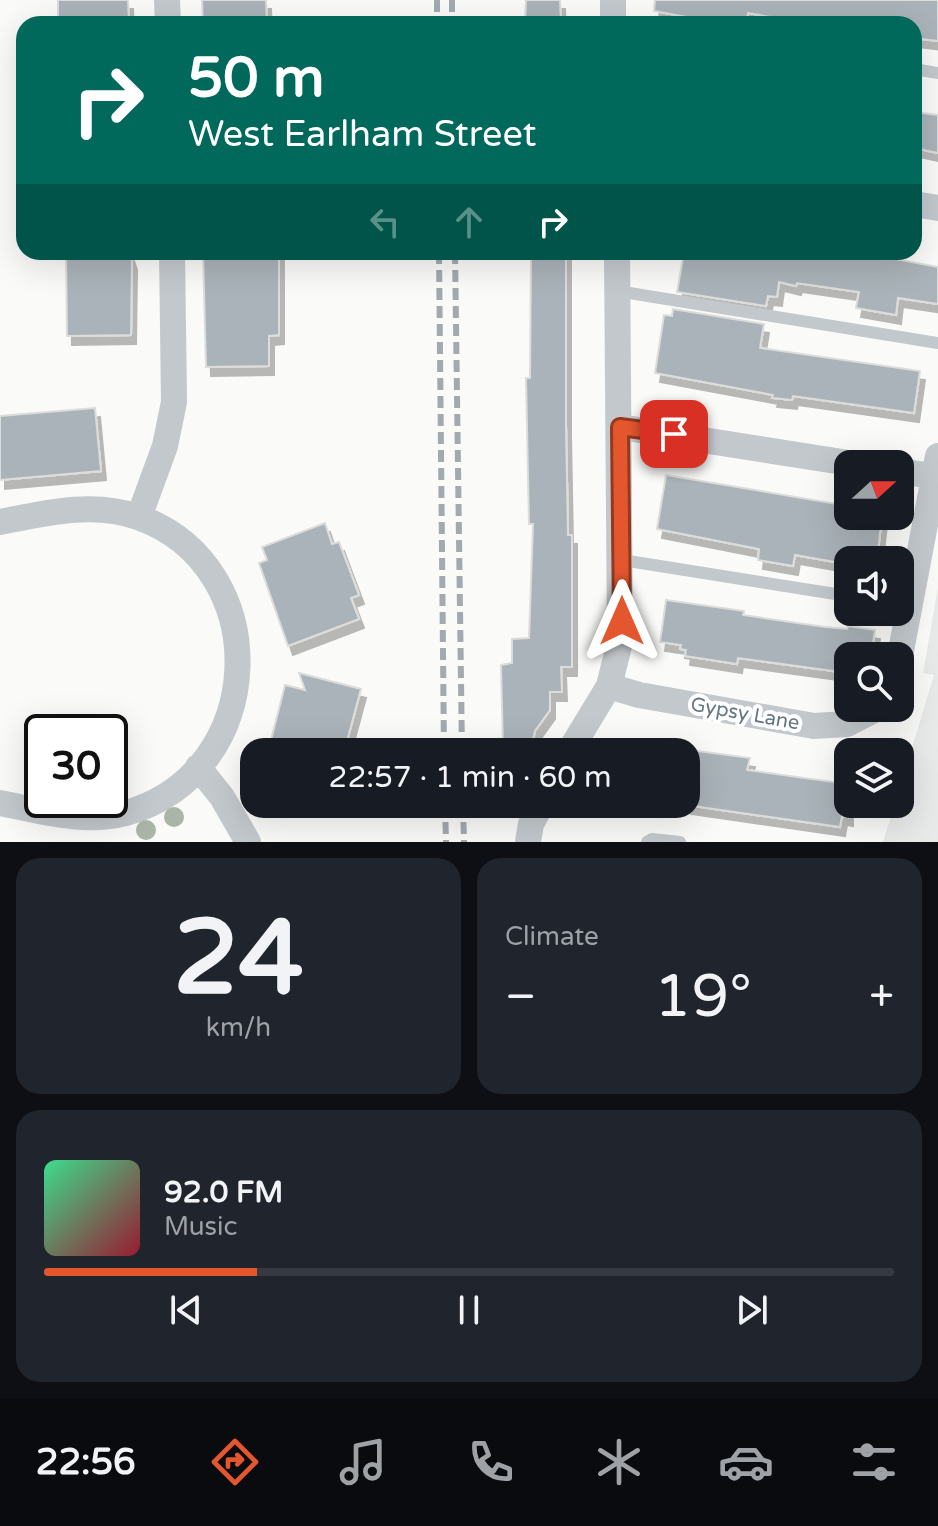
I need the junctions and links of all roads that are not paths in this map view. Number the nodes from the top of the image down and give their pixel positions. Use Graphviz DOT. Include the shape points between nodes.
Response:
graph roads {
  1 [pos="172,260"];
  2 [pos="617,260"];
  3 [pos="617,291"];
  4 [pos="938,343"];
  5 [pos="620,427"];
  6 [pos="834,461"];
  7 [pos="935,466"];
  8 [pos="914,469"];
  9 [pos="139,517"];
  10 [pos="0,522"];
  11 [pos="622,560"];
  12 [pos="914,560"];
  13 [pos="834,594"];
  14 [pos="609,686"];
  15 [pos="851,722"];
  16 [pos="577,738"];
  17 [pos="198,767"];
  18 [pos="0,803"];
  19 [pos="534,818"];
  20 [pos="248,842"];
  21 [pos="528,842"];
  22 [pos="647,842"];
  23 [pos="680,842"];
  1 -- 9 [label="street" via="174,402 165,446"];
  2 -- 3 [label="street"];
  3 -- 4 [label="lane"];
  3 -- 5 [label="street"];
  5 -- 6 [label="street"];
  5 -- 11 [label="street"];
  7 -- 8 [label="street"];
  7 -- 12 [label="street"];
  9 -- 10 [label="street" via="78,509"];
  9 -- 17 [label="street" via="196,552 213,572 237,639 230,714"];
  11 -- 13 [label="lane"];
  11 -- 14 [label="street" via="620,642"];
  14 -- 15 [label="street, Gypsy Lane" via="814,726"];
  14 -- 16 [label="street"];
  17 -- 18 [label="street" via="154,802 103,817 50,814"];
  17 -- 20 [label="street"];
  19 -- 21 [label="street"];
  22 -- 23 [label="lane"];
}
